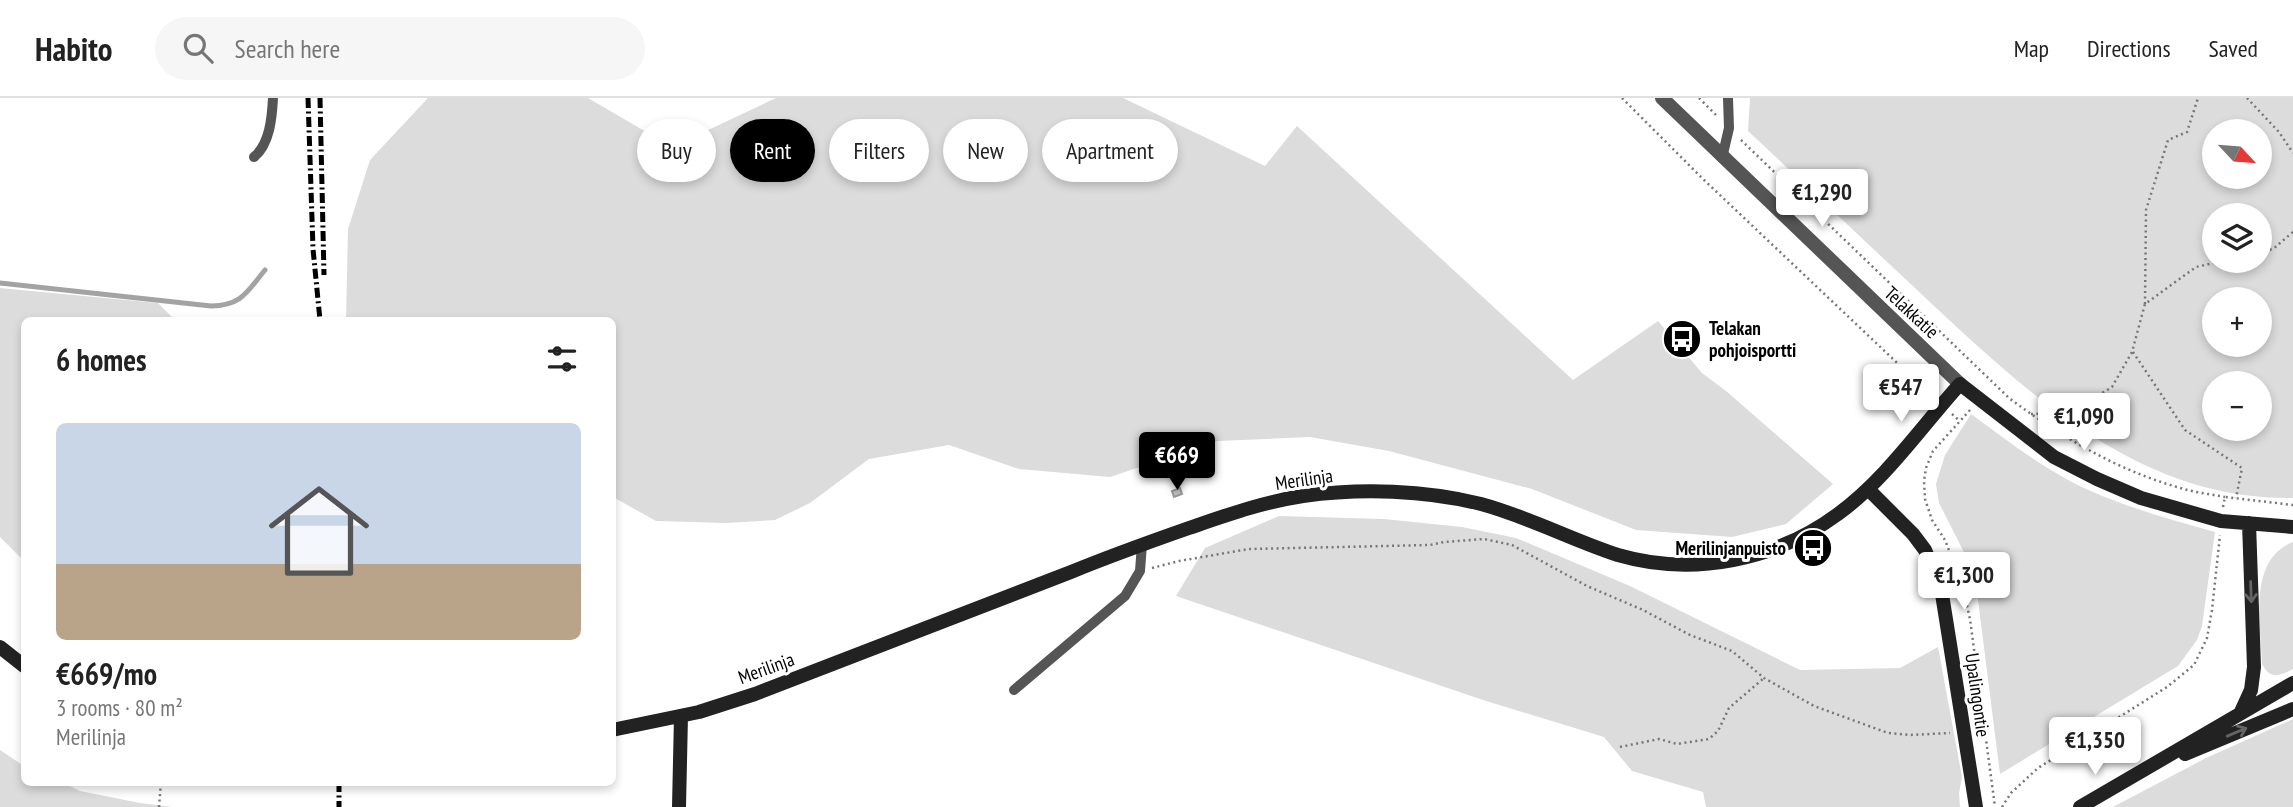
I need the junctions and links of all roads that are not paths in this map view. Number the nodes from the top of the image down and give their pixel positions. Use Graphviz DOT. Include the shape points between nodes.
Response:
graph roads {
  1 [pos="272,98"];
  2 [pos="1662,98"];
  3 [pos="1728,98"];
  4 [pos="254,157"];
  5 [pos="1722,158"];
  6 [pos="1961,384"];
  7 [pos="1868,489"];
  8 [pos="2249,523"];
  9 [pos="2293,527"];
  10 [pos="1142,544"];
  11 [pos="0,646"];
  12 [pos="21,664"];
  13 [pos="2293,683"];
  14 [pos="1014,690"];
  15 [pos="2293,709"];
  16 [pos="2239,714"];
  17 [pos="681,716"];
  18 [pos="616,729"];
  19 [pos="2129,778"];
  20 [pos="679,807"];
  21 [pos="1976,807"];
  22 [pos="2080,807"];
  1 -- 4 [label="lane" via="272,121 260,153"];
  2 -- 5 [label="street, Telakkatie"];
  3 -- 5 [label="lane" via="1729,128"];
  5 -- 6 [label="street, Telakkatie"];
  6 -- 7 [label="street, Merilinja"];
  6 -- 8 [label="street, Telakkatie" via="2054,457 2097,480 2221,521"];
  7 -- 10 [label="street, Merilinja" via="1819,527 1786,544 1744,558 1693,565 1619,555 1481,504 1404,493 1335,493 1281,500 1242,508"];
  7 -- 21 [label="street, Upalingontie" via="1913,534 1941,588"];
  8 -- 9 [label="street, Telakkatie"];
  8 -- 16 [label="street, one-way" via="2254,667 2251,690"];
  10 -- 14 [label="lane" via="1140,571 1125,596"];
  10 -- 17 [label="street, Merilinja" via="755,694"];
  11 -- 12 [label="street"];
  13 -- 16 [label="street"];
  19 -- 15 [label="street, one-way"];
  16 -- 19 [label="street"];
  17 -- 18 [label="street, Merilinja"];
  17 -- 20 [label="street"];
  19 -- 22 [label="street"];
}
